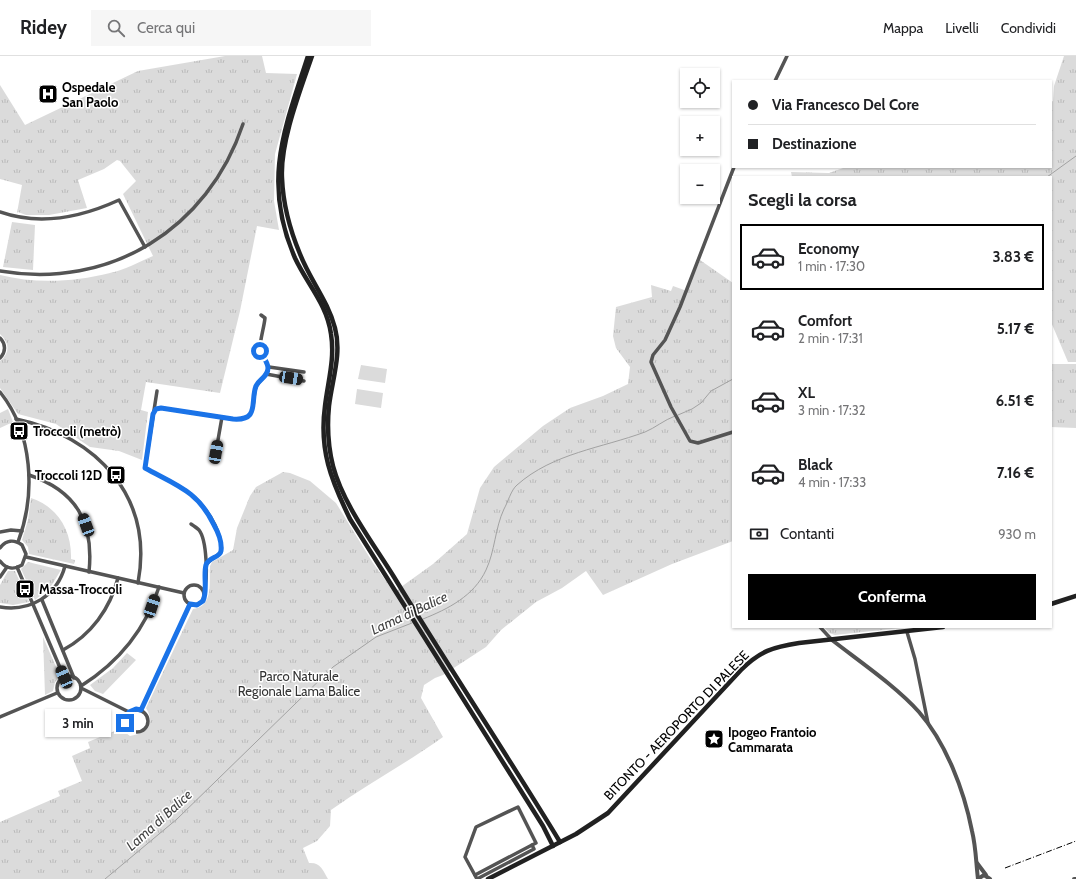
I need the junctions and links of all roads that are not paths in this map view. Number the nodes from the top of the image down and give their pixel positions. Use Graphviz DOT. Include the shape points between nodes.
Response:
graph roads {
  1 [pos="308,56"];
  2 [pos="312,56"];
  3 [pos="787,56"];
  4 [pos="775,80"];
  5 [pos="242,124"];
  6 [pos="734,168"];
  7 [pos="0,212"];
  8 [pos="145,247"];
  9 [pos="0,271"];
  10 [pos="262,315"];
  11 [pos="0,338"];
  12 [pos="0,358"];
  13 [pos="268,366"];
  14 [pos="304,372"];
  15 [pos="266,374"];
  16 [pos="304,381"];
  17 [pos="157,391"];
  18 [pos="0,392"];
  19 [pos="153,414"];
  20 [pos="222,417"];
  21 [pos="16,419"];
  22 [pos="732,432"];
  23 [pos="214,457"];
  24 [pos="29,476"];
  25 [pos="192,524"];
  26 [pos="1,531"];
  27 [pos="22,531"];
  28 [pos="18,542"];
  29 [pos="1,546"];
  30 [pos="26,557"];
  31 [pos="0,561"];
  32 [pos="206,565"];
  33 [pos="65,566"];
  34 [pos="7,567"];
  35 [pos="17,568"];
  36 [pos="89,572"];
  37 [pos="0,577"];
  38 [pos="118,578"];
  39 [pos="138,583"];
  40 [pos="158,587"];
  41 [pos="204,591"];
  42 [pos="184,593"];
  43 [pos="1076,596"];
  44 [pos="42,600"];
  45 [pos="33,604"];
  46 [pos="190,604"];
  47 [pos="1052,604"];
  48 [pos="0,607"];
  49 [pos="821,628"];
  50 [pos="936,628"];
  51 [pos="907,632"];
  52 [pos="832,640"];
  53 [pos="63,650"];
  54 [pos="444,662"];
  55 [pos="64,677"];
  56 [pos="74,678"];
  57 [pos="81,687"];
  58 [pos="57,693"];
  59 [pos="141,710"];
  60 [pos="129,712"];
  61 [pos="0,717"];
  62 [pos="928,723"];
  63 [pos="560,842"];
  64 [pos="532,845"];
  65 [pos="553,846"];
  66 [pos="977,863"];
  67 [pos="475,874"];
  68 [pos="989,878"];
  69 [pos="477,879"];
  70 [pos="488,879"];
  71 [pos="978,879"];
  1 -- 54 [label="main road" via="281,143 278,164 279,202 288,241 320,300 331,333 332,365 323,438 329,470 350,519"];
  2 -- 54 [label="main road" via="292,120 282,177 284,200 293,238 301,258 324,297 336,330 336,364 328,421 333,466 348,502"];
  3 -- 4 [label="street"];
  5 -- 8 [label="street" via="227,164 202,200 174,227"];
  6 -- 22 [label="street" via="680,307 663,344 652,358 651,367 690,441 698,443"];
  7 -- 8 [label="street" via="28,218 61,218 86,213 119,200"];
  8 -- 9 [label="street" via="102,266 81,272 34,275"];
  10 -- 13 [label="street" via="265,318 260,351"];
  11 -- 12 [label="street" via="4,345"];
  13 -- 14 [label="street"];
  13 -- 15 [label="street"];
  15 -- 16 [label="street"];
  15 -- 20 [label="street" via="256,386 253,411 242,419"];
  17 -- 19 [label="street"];
  18 -- 21 [label="street"];
  19 -- 20 [label="street" via="156,409 161,408"];
  19 -- 32 [label="street" via="145,468 188,490 210,515 218,531 221,551 220,555 208,561"];
  20 -- 23 [label="street"];
  21 -- 24 [label="street" via="25,444"];
  21 -- 39 [label="street" via="48,428 78,443 96,456 114,476 129,501 136,522 141,554"];
  24 -- 27 [label="street"];
  24 -- 36 [label="street" via="57,488 74,504 82,516 89,533"];
  25 -- 32 [label="street" via="199,530 202,538"];
  26 -- 27 [label="street"];
  27 -- 28 [label="street"];
  28 -- 29 [label="street" via="9,541"];
  28 -- 30 [label="street" via="24,547"];
  30 -- 33 [label="street"];
  30 -- 35 [label="street"];
  31 -- 34 [label="street"];
  32 -- 41 [label="street"];
  33 -- 36 [label="street"];
  33 -- 44 [label="street" via="55,587"];
  34 -- 35 [label="street"];
  34 -- 37 [label="street"];
  35 -- 45 [label="street"];
  36 -- 38 [label="street"];
  38 -- 39 [label="street"];
  38 -- 53 [label="street" via="101,616 78,641"];
  39 -- 40 [label="street"];
  40 -- 42 [label="street"];
  40 -- 57 [label="street" via="147,618 133,640 109,666"];
  41 -- 42 [label="street" via="194,584 188,586"];
  41 -- 46 [label="street" via="203,601 197,605"];
  42 -- 46 [label="street"];
  43 -- 47 [label="main road"];
  44 -- 45 [label="street"];
  44 -- 53 [label="street"];
  45 -- 48 [label="street" via="15,608"];
  45 -- 55 [label="street"];
  46 -- 59 [label="street"];
  49 -- 52 [label="street"];
  50 -- 51 [label="main road, BITONTO - AEROPORTO DI PALESE"];
  51 -- 52 [label="main road, BITONTO - AEROPORTO DI PALESE"];
  51 -- 62 [label="street"];
  52 -- 62 [label="street" via="908,700"];
  52 -- 63 [label="main road, BITONTO - AEROPORTO DI PALESE" via="777,646 756,656 740,670 608,813"];
  53 -- 56 [label="street"];
  54 -- 63 [label="main road"];
  54 -- 65 [label="main road"];
  55 -- 56 [label="street"];
  55 -- 58 [label="street" via="57,684"];
  56 -- 57 [label="street"];
  57 -- 58 [label="street" via="79,695 71,700 62,698"];
  57 -- 60 [label="street"];
  58 -- 61 [label="street"];
  59 -- 60 [label="street"];
  59 -- 60 [label="street" via="146,713 148,720 146,728 140,732 132,732 127,727 125,719"];
  62 -- 66 [label="street" via="960,788 972,830"];
  63 -- 65 [label="main road, BITONTO - AEROPORTO DI PALESE"];
  64 -- 67 [label="street"];
  64 -- 67 [label="street" via="536,843 518,807 476,827 466,857"];
  64 -- 69 [label="street" via="532,851"];
  65 -- 70 [label="main road, BITONTO - AEROPORTO DI PALESE"];
  66 -- 68 [label="street"];
  66 -- 71 [label="street"];
  67 -- 69 [label="street"];
  68 -- 71 [label="street" via="982,876"];
}
